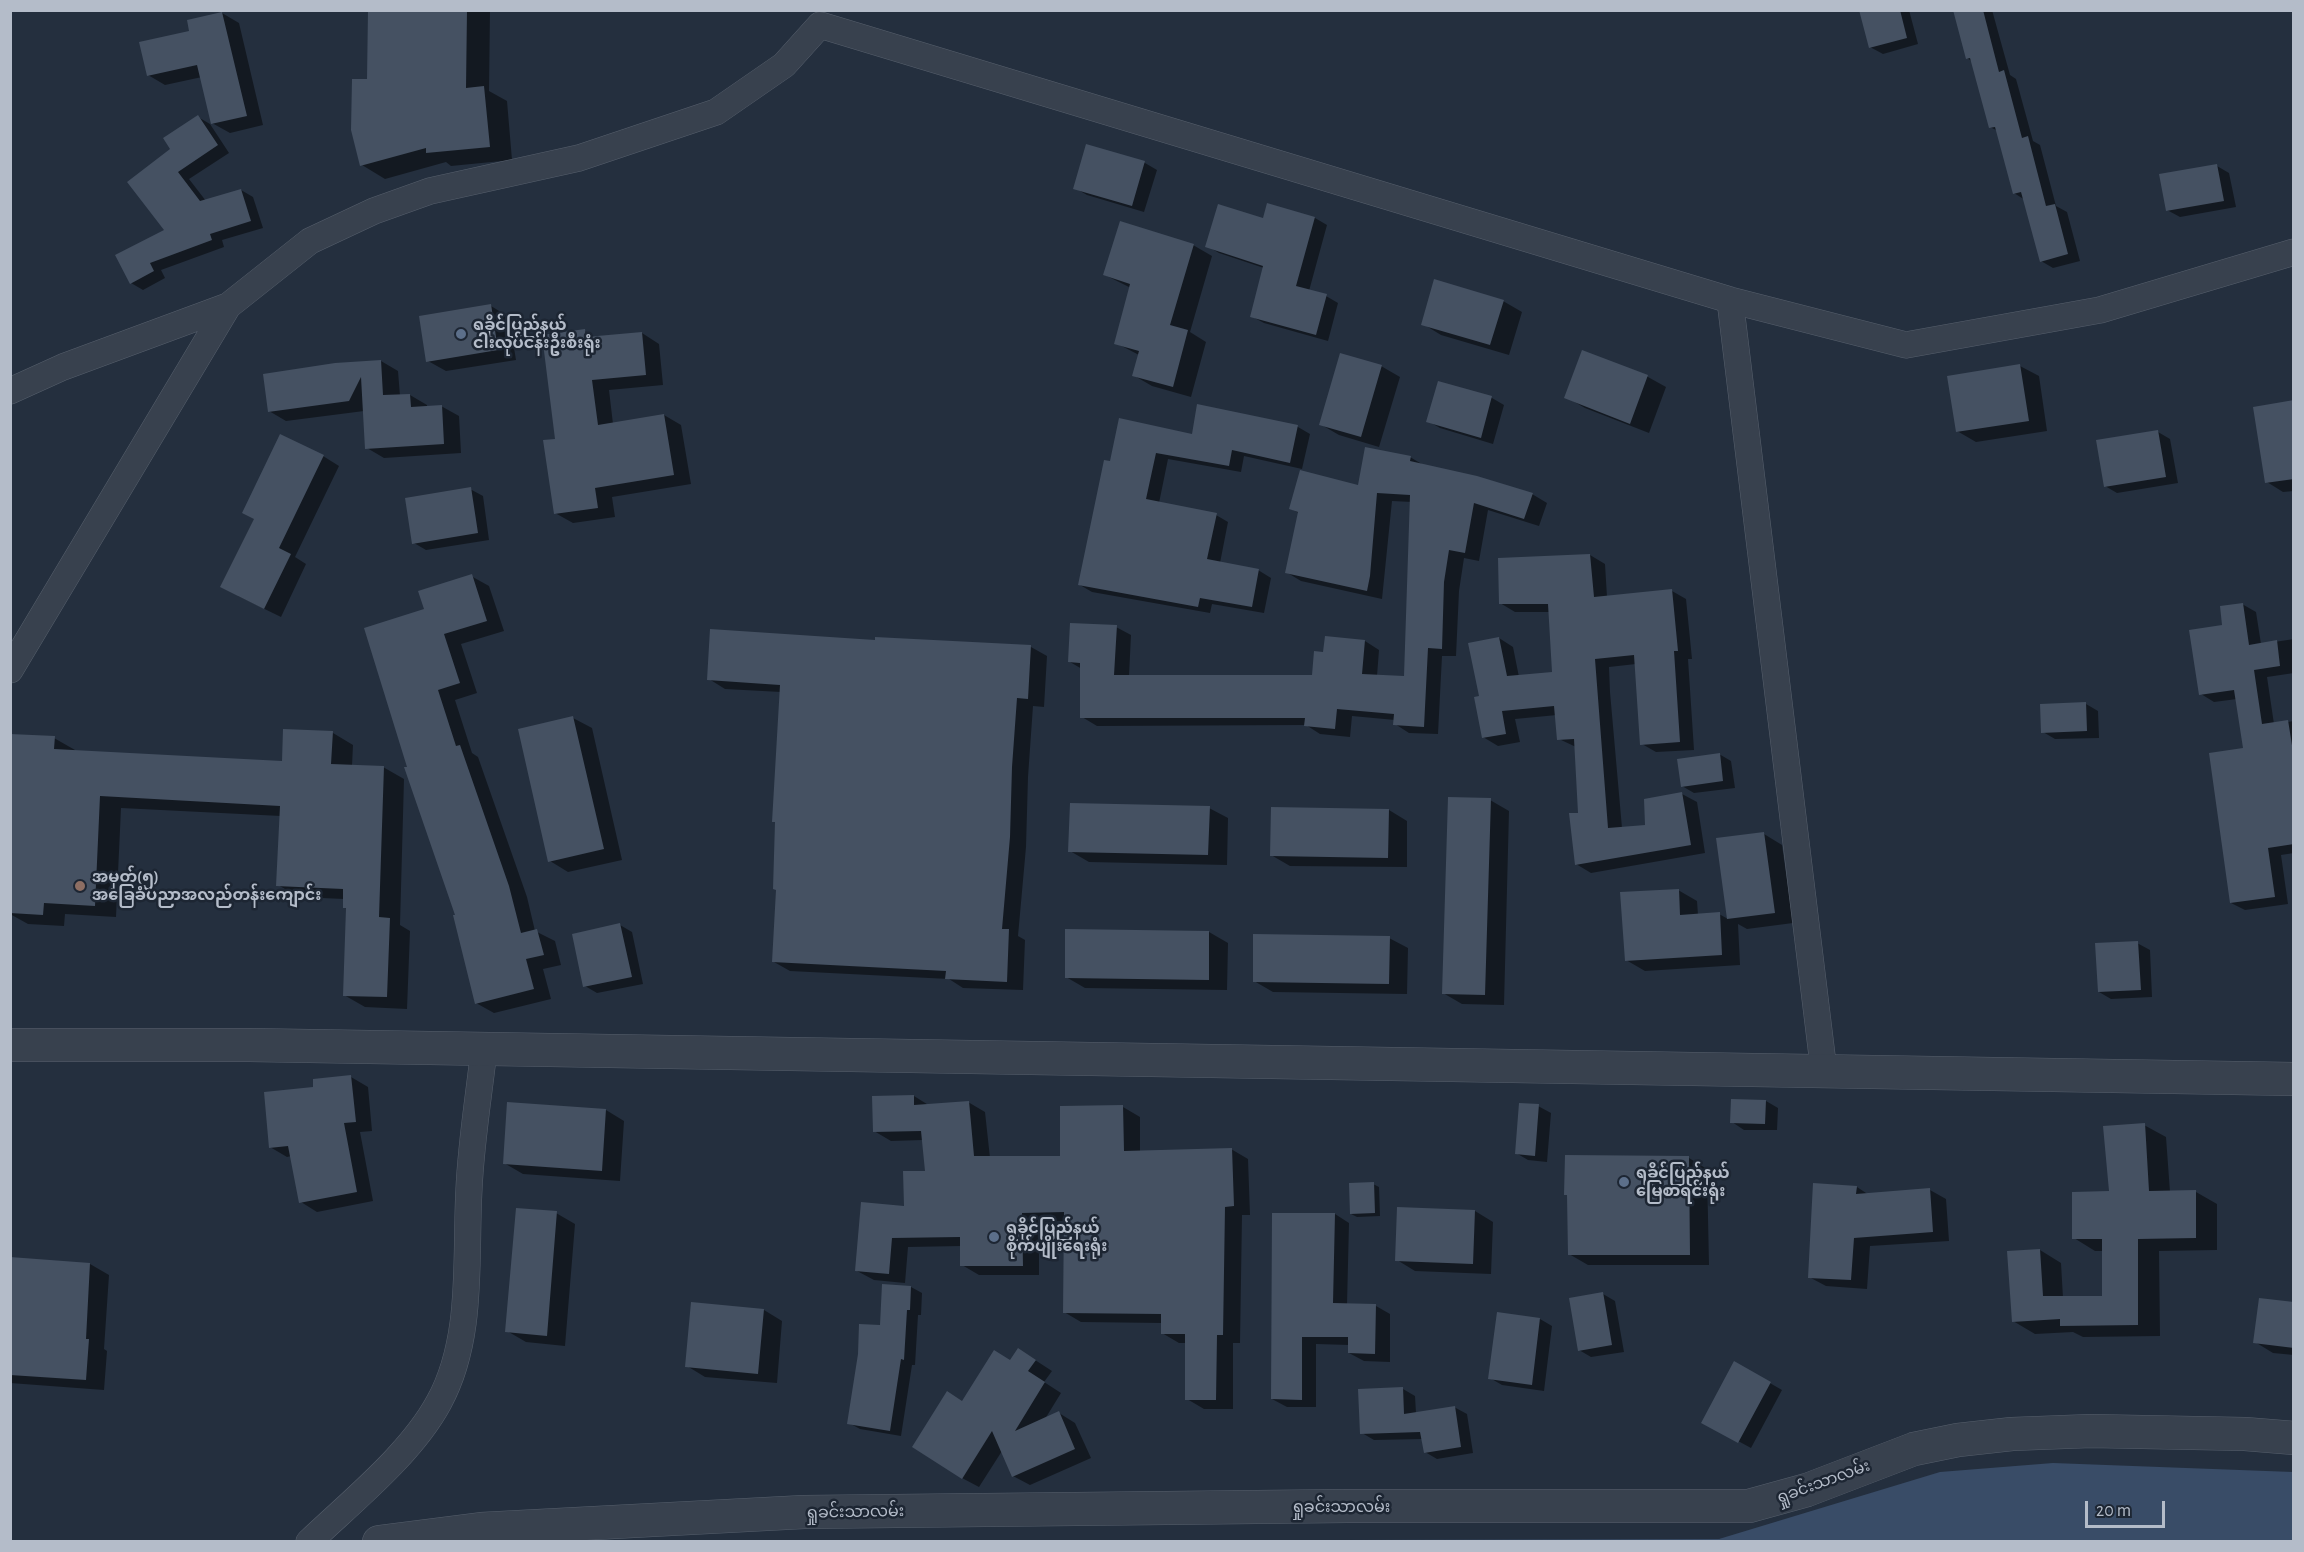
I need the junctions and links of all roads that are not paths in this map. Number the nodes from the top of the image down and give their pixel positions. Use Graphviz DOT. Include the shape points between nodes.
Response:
graph roads {
  1 [pos="823,15"];
  2 [pos="2294,252"];
  3 [pos="1730,300"];
  4 [pos="228,306"];
  5 [pos="10,391"];
  6 [pos="10,670"];
  7 [pos="10,1045"];
  8 [pos="484,1048"];
  9 [pos="1824,1072"];
  10 [pos="2294,1079"];
  11 [pos="2294,1438"];
  12 [pos="309,1542"];
  13 [pos="379,1542"];
  1 -- 3 [label="street"];
  1 -- 4 [label="street" via="784,65 716,112 579,158 430,191 374,212 310,241"];
  2 -- 3 [label="street" via="2100,310 1906,345"];
  3 -- 9 [label="street"];
  4 -- 5 [label="street" via="63,367"];
  4 -- 6 [label="street"];
  7 -- 8 [label="street"];
  8 -- 9 [label="street"];
  8 -- 12 [label="street" via="469,1188 467,1271 452,1375 418,1432 385,1470"];
  9 -- 10 [label="street"];
  11 -- 13 [label="street, ရှုခင်းသာလမ်း" via="2091,1431 1958,1440 1914,1449 1807,1490 1749,1506 804,1512 481,1529"];
}
